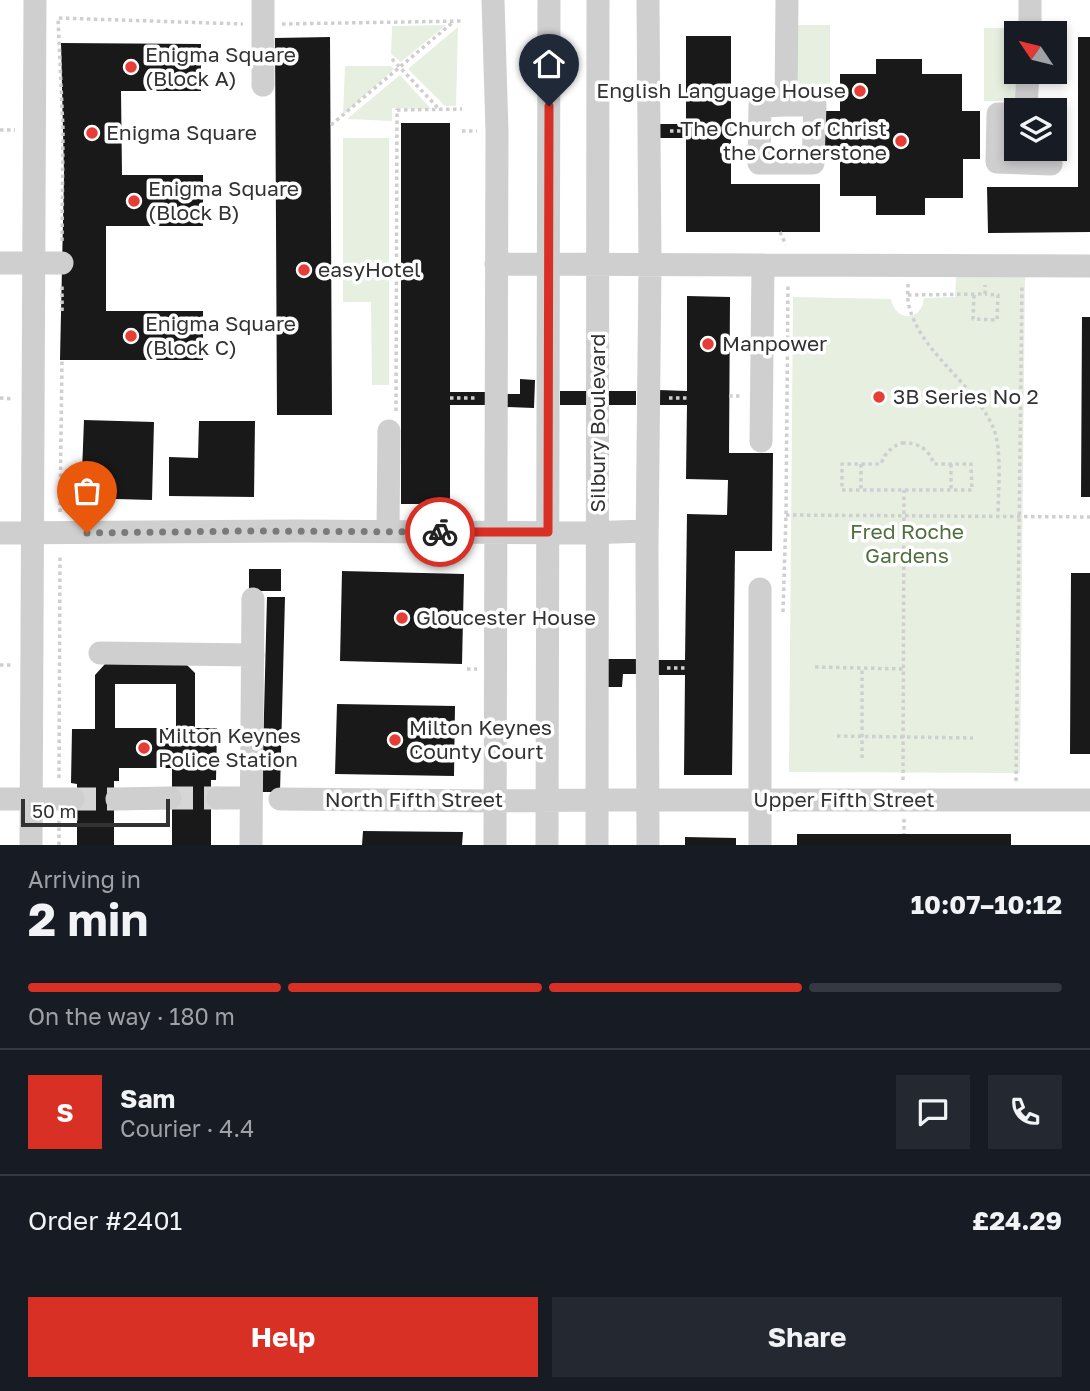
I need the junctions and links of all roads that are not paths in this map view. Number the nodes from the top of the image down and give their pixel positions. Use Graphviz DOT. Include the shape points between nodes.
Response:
graph roads {
  1 [pos="35,0"];
  2 [pos="264,0"];
  3 [pos="493,0"];
  4 [pos="549,0"];
  5 [pos="598,0"];
  6 [pos="648,0"];
  7 [pos="787,0"];
  8 [pos="1030,0"];
  9 [pos="1030,21"];
  10 [pos="262,85"];
  11 [pos="786,105"];
  12 [pos="1004,114"];
  13 [pos="1051,161"];
  14 [pos="0,263"];
  15 [pos="34,264"];
  16 [pos="62,264"];
  17 [pos="496,264"];
  18 [pos="549,264"];
  19 [pos="598,265"];
  20 [pos="650,265"];
  21 [pos="763,265"];
  22 [pos="1090,266"];
  23 [pos="389,431"];
  24 [pos="761,441"];
  25 [pos="388,531"];
  26 [pos="647,531"];
  27 [pos="496,532"];
  28 [pos="548,532"];
  29 [pos="597,532"];
  30 [pos="0,533"];
  31 [pos="34,534"];
  32 [pos="760,589"];
  33 [pos="253,599"];
  34 [pos="100,653"];
  35 [pos="253,655"];
  36 [pos="170,798"];
  37 [pos="218,798"];
  38 [pos="251,798"];
  39 [pos="0,799"];
  40 [pos="32,799"];
  41 [pos="66,799"];
  42 [pos="117,799"];
  43 [pos="280,799"];
  44 [pos="547,800"];
  45 [pos="597,800"];
  46 [pos="648,800"];
  47 [pos="760,800"];
  48 [pos="1090,800"];
  49 [pos="494,801"];
  50 [pos="32,845"];
  51 [pos="251,845"];
  52 [pos="495,845"];
  53 [pos="547,845"];
  54 [pos="597,845"];
  55 [pos="648,845"];
  56 [pos="760,845"];
  1 -- 15 [label="street"];
  2 -- 10 [label="street"];
  3 -- 17 [label="street"];
  4 -- 18 [label="street"];
  5 -- 19 [label="street, Silbury Boulevard"];
  6 -- 20 [label="street"];
  7 -- 11 [label="street"];
  8 -- 9 [label="street"];
  12 -- 13 [label="street" via="998,114 997,162"];
  14 -- 15 [label="street"];
  15 -- 16 [label="street"];
  15 -- 31 [label="street"];
  17 -- 18 [label="street"];
  17 -- 27 [label="street"];
  18 -- 19 [label="street"];
  18 -- 28 [label="street"];
  19 -- 20 [label="street"];
  19 -- 29 [label="street, Silbury Boulevard"];
  20 -- 21 [label="street"];
  20 -- 26 [label="street"];
  21 -- 22 [label="street"];
  21 -- 24 [label="street"];
  23 -- 25 [label="street"];
  25 -- 27 [label="street"];
  25 -- 31 [label="street"];
  26 -- 29 [label="street"];
  26 -- 46 [label="street"];
  27 -- 28 [label="street"];
  27 -- 49 [label="street"];
  28 -- 29 [label="street"];
  28 -- 44 [label="street"];
  29 -- 45 [label="street, Silbury Boulevard"];
  30 -- 31 [label="street"];
  31 -- 40 [label="street"];
  32 -- 47 [label="street"];
  33 -- 35 [label="street"];
  34 -- 35 [label="street"];
  35 -- 38 [label="street"];
  36 -- 42 [label="street"];
  37 -- 38 [label="street"];
  38 -- 51 [label="street"];
  39 -- 40 [label="street"];
  40 -- 41 [label="street"];
  40 -- 50 [label="street"];
  43 -- 49 [label="street, North Fifth Street"];
  44 -- 45 [label="street, North Fifth Street"];
  44 -- 49 [label="street, North Fifth Street"];
  44 -- 53 [label="street"];
  45 -- 46 [label="street, Upper Fifth Street"];
  45 -- 54 [label="street, Silbury Boulevard"];
  46 -- 47 [label="street, Upper Fifth Street"];
  46 -- 55 [label="street"];
  47 -- 48 [label="street, Upper Fifth Street"];
  47 -- 56 [label="street"];
  49 -- 52 [label="street"];
}
